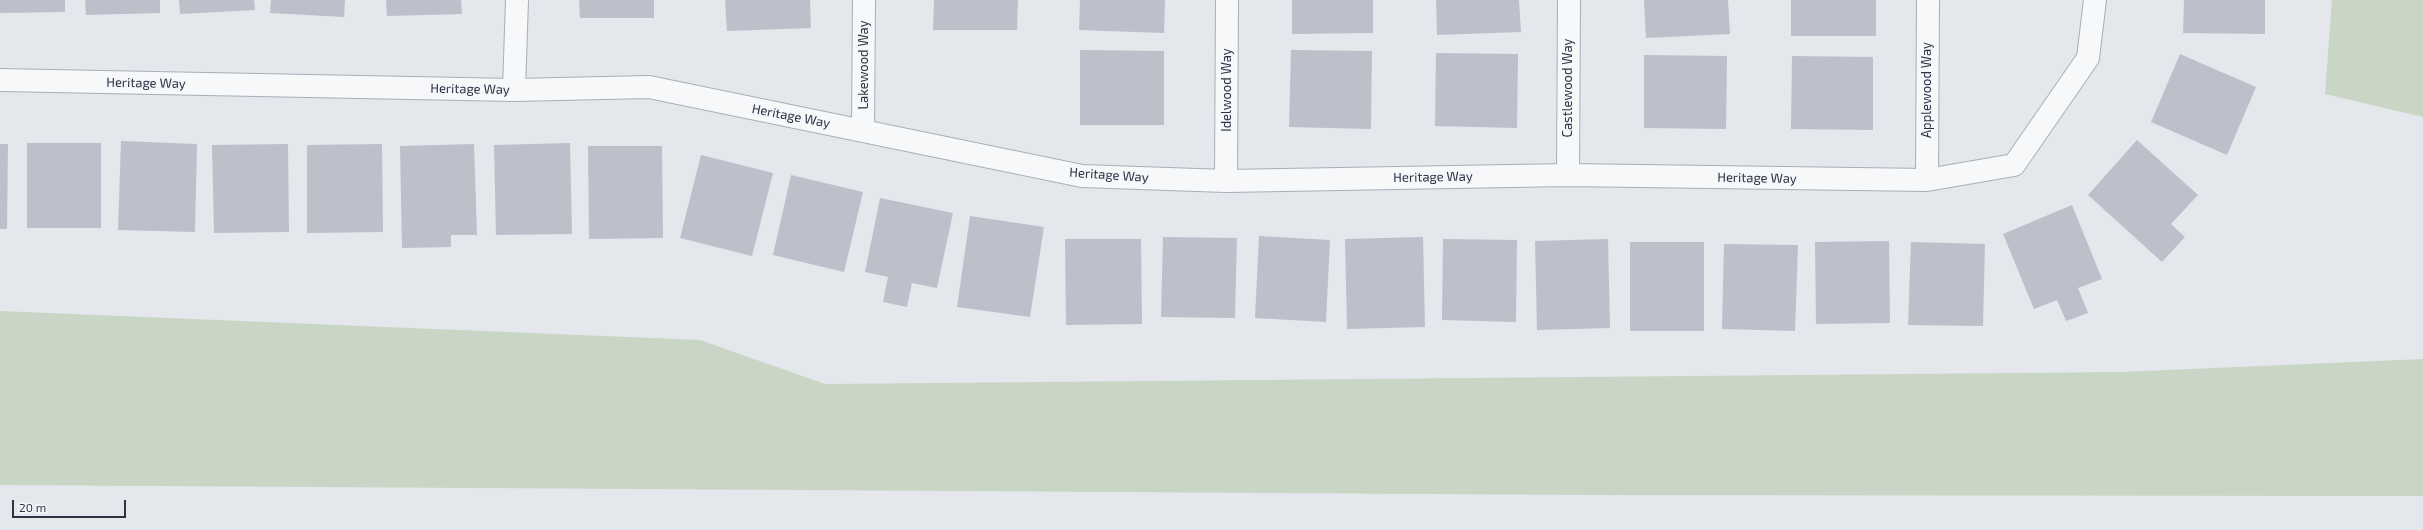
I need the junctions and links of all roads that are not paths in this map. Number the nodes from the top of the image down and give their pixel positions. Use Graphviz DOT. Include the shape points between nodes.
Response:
graph roads {
  1 [pos="517,0"];
  2 [pos="864,0"];
  3 [pos="1227,0"];
  4 [pos="1569,0"];
  5 [pos="1928,0"];
  6 [pos="2095,0"];
  7 [pos="0,80"];
  8 [pos="514,90"];
  9 [pos="863,130"];
  10 [pos="1568,175"];
  11 [pos="1927,180"];
  12 [pos="1226,181"];
  1 -- 8 [label="street"];
  2 -- 9 [label="street, Lakewood Way"];
  3 -- 12 [label="street, Idelwood Way"];
  4 -- 10 [label="street, Castlewood Way"];
  5 -- 11 [label="street, Applewood Way"];
  6 -- 11 [label="street, Heritage Way" via="2088,58 2014,165"];
  7 -- 8 [label="street, Heritage Way"];
  8 -- 9 [label="street, Heritage Way" via="649,87"];
  9 -- 12 [label="street, Heritage Way" via="1082,176"];
  10 -- 11 [label="street, Heritage Way"];
  10 -- 12 [label="street, Heritage Way"];
}
